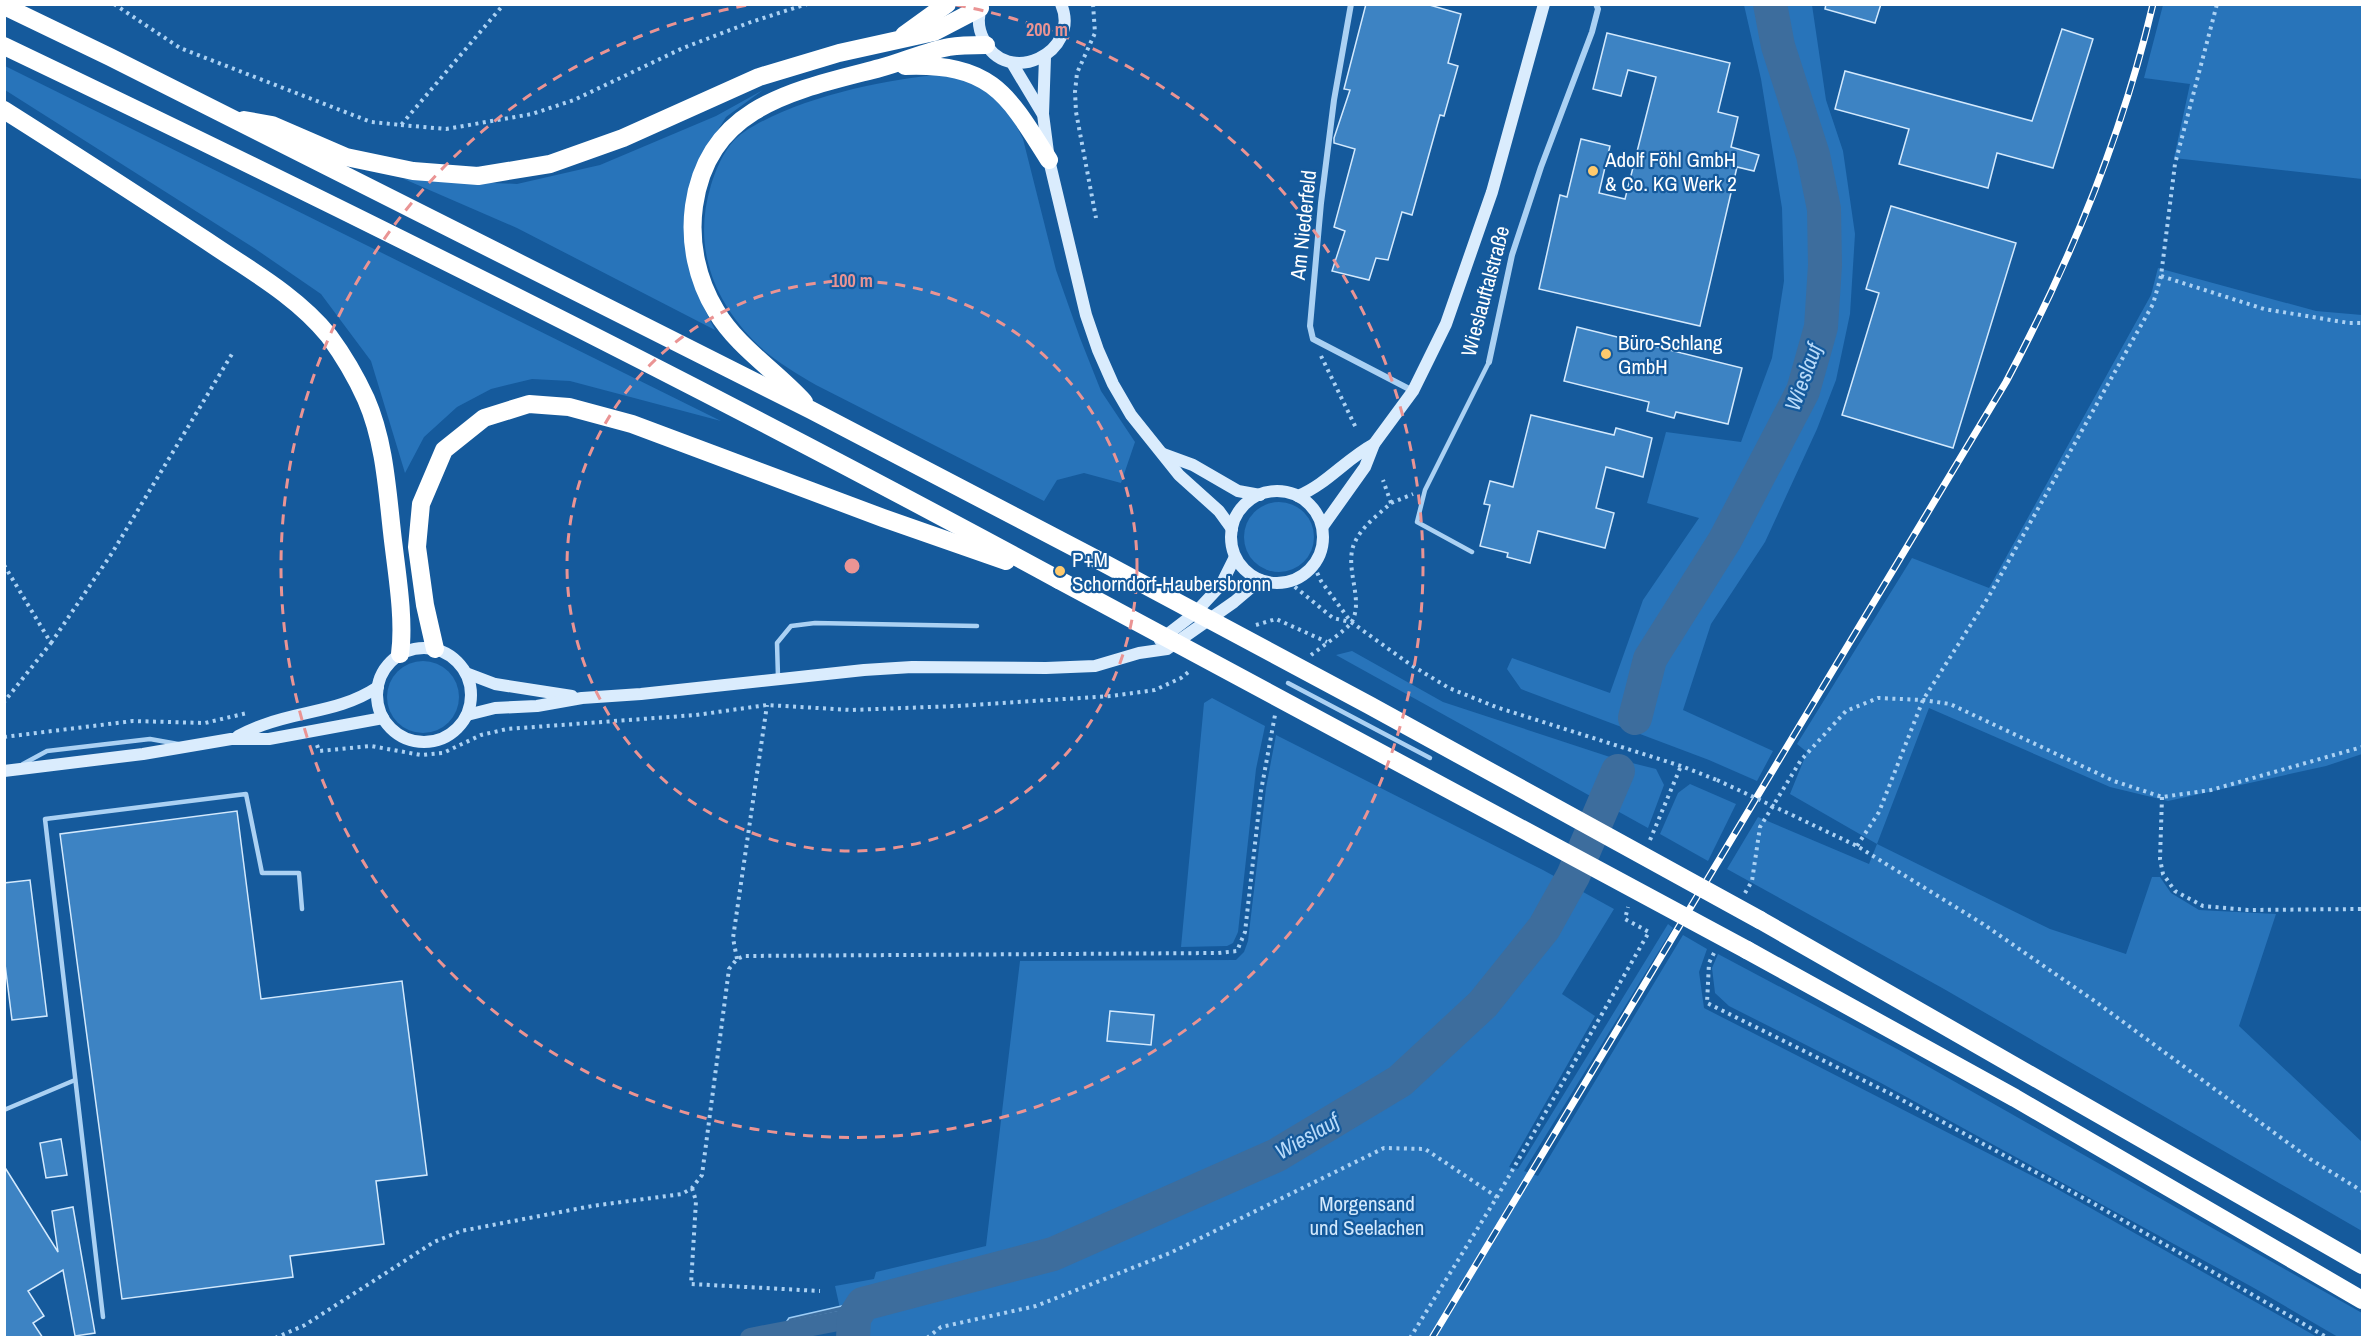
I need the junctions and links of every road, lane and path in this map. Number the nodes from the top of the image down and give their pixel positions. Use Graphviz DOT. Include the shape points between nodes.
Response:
graph roads {
  1 [pos="114,4"];
  2 [pos="504,4"];
  3 [pos="807,4"];
  4 [pos="947,4"];
  5 [pos="1061,4"];
  6 [pos="1093,4"];
  7 [pos="1351,4"];
  8 [pos="1544,4"];
  9 [pos="1596,4"];
  10 [pos="2217,4"];
  11 [pos="4,6"];
  12 [pos="981,6"];
  13 [pos="880,44"];
  14 [pos="986,45"];
  15 [pos="4,46"];
  16 [pos="1045,57"];
  17 [pos="1012,63"];
  18 [pos="885,67"];
  19 [pos="4,110"];
  20 [pos="1043,114"];
  21 [pos="228,118"];
  22 [pos="401,124"];
  23 [pos="1049,160"];
  24 [pos="1096,218"];
  25 [pos="2161,276"];
  26 [pos="2362,323"];
  27 [pos="1314,339"];
  28 [pos="232,354"];
  29 [pos="1488,362"];
  30 [pos="1413,391"];
  31 [pos="811,410"];
  32 [pos="1357,430"];
  33 [pos="1374,444"];
  34 [pos="1162,454"];
  35 [pos="1383,480"];
  36 [pos="1425,490"];
  37 [pos="1260,495"];
  38 [pos="1298,496"];
  39 [pos="1391,503"];
  40 [pos="1323,526"];
  41 [pos="1232,529"];
  42 [pos="1472,552"];
  43 [pos="1235,557"];
  44 [pos="4,565"];
  45 [pos="1314,566"];
  46 [pos="1059,580"];
  47 [pos="1260,580"];
  48 [pos="1289,582"];
  49 [pos="1351,622"];
  50 [pos="977,626"];
  51 [pos="1255,626"];
  52 [pos="1327,642"];
  53 [pos="51,643"];
  54 [pos="435,649"];
  55 [pos="1139,653"];
  56 [pos="400,654"];
  57 [pos="1311,656"];
  58 [pos="1197,665"];
  59 [pos="466,673"];
  60 [pos="778,680"];
  61 [pos="1288,683"];
  62 [pos="378,687"];
  63 [pos="582,698"];
  64 [pos="1923,700"];
  65 [pos="4,702"];
  66 [pos="767,705"];
  67 [pos="1277,711"];
  68 [pos="250,713"];
  69 [pos="467,715"];
  70 [pos="383,718"];
  71 [pos="4,737"];
  72 [pos="231,739"];
  73 [pos="2362,747"];
  74 [pos="319,751"];
  75 [pos="1430,758"];
  76 [pos="1681,766"];
  77 [pos="7,771"];
  78 [pos="2162,796"];
  79 [pos="1857,846"];
  80 [pos="1646,850"];
  81 [pos="1628,902"];
  82 [pos="302,909"];
  83 [pos="2362,909"];
  84 [pos="737,959"];
  85 [pos="75,1080"];
  86 [pos="4,1110"];
  87 [pos="692,1188"];
  88 [pos="2362,1191"];
  89 [pos="1497,1197"];
  90 [pos="2362,1265"];
  91 [pos="820,1291"];
  92 [pos="2362,1300"];
  93 [pos="103,1317"];
  94 [pos="275,1338"];
  95 [pos="927,1338"];
  96 [pos="1410,1338"];
  1 -- 22 [label="path" via="180,48 371,122"];
  2 -- 22 [label="path"];
  3 -- 22 [label="path" via="683,48 574,100 532,114 446,129"];
  4 -- 13 [label="highway" via="904,34"];
  5 -- 16 [label="main road" via="1062,37"];
  6 -- 24 [label="path" via="1095,33 1077,74 1075,92"];
  7 -- 27 [label="street, Am Niederfeld" via="1322,203 1310,326"];
  8 -- 30 [label="main road, Wieslauftalstraße" via="1488,203 1446,324"];
  9 -- 29 [label="street, Wieslauftalstraße" via="1592,32 1512,255"];
  10 -- 25 [label="path" via="2175,164"];
  11 -- 21 [label="highway"];
  12 -- 13 [label="highway" via="934,32"];
  12 -- 14 [label="main road" via="978,21"];
  13 -- 21 [label="highway" via="759,77 623,138 550,164 478,176 413,171 346,157 272,124"];
  14 -- 17 [label="main road"];
  14 -- 18 [label="highway" via="948,47"];
  15 -- 46 [label="highway" via="203,141 709,395"];
  16 -- 17 [label="main road" via="1029,63"];
  16 -- 20 [label="main road"];
  17 -- 20 [label="main road"];
  18 -- 23 [label="highway" via="943,67 971,73 997,88 1017,109"];
  18 -- 31 [label="highway" via="810,86 743,118 720,139 696,191 692,246 700,278 715,310 732,334 785,380"];
  19 -- 56 [label="highway" via="257,275 328,335 366,399 378,435 396,574"];
  20 -- 23 [label="main road"];
  21 -- 31 [label="highway"];
  23 -- 34 [label="main road" via="1098,350 1131,415"];
  25 -- 26 [label="path" via="2264,309"];
  25 -- 64 [label="path" via="2153,304 2018,546"];
  27 -- 30 [label="street"];
  27 -- 32 [label="path"];
  28 -- 53 [label="path" via="112,553"];
  29 -- 36 [label="lane, Wieslauftalstraße"];
  30 -- 33 [label="main road, Wieslauftalstraße"];
  31 -- 90 [label="highway, bridge" via="1380,711 1760,920"];
  33 -- 38 [label="main road, Wieslauftalstraße" via="1354,454 1313,490"];
  33 -- 40 [label="main road, Wieslauftalstraße" via="1365,467"];
  34 -- 37 [label="main road" via="1192,465 1238,492"];
  34 -- 41 [label="main road"];
  35 -- 39 [label="path"];
  36 -- 39 [label="path"];
  36 -- 42 [label="lane, Wieslauftalstraße" via="1417,522"];
  37 -- 38 [label="main road" via="1286,492"];
  37 -- 41 [label="main road" via="1238,513"];
  38 -- 40 [label="main road" via="1317,513"];
  39 -- 49 [label="path" via="1364,528 1354,544 1350,563 1356,599"];
  40 -- 45 [label="main road, Wieslauftalstraße" via="1324,541"];
  41 -- 43 [label="main road"];
  43 -- 47 [label="main road"];
  43 -- 55 [label="main road" via="1221,585 1194,614"];
  44 -- 53 [label="path"];
  45 -- 48 [label="main road" via="1304,576"];
  45 -- 49 [label="path"];
  46 -- 54 [label="highway" via="883,519 632,424 569,407 529,404 484,418 444,450 421,504 417,547"];
  46 -- 92 [label="highway, bridge" via="2015,1098"];
  47 -- 48 [label="main road"];
  47 -- 55 [label="main road" via="1167,649"];
  48 -- 49 [label="path" via="1333,618"];
  49 -- 52 [label="path"];
  49 -- 76 [label="path" via="1449,688"];
  50 -- 60 [label="lane" via="791,626 777,643"];
  51 -- 52 [label="path" via="1276,619"];
  52 -- 57 [label="path"];
  53 -- 65 [label="path"];
  54 -- 56 [label="main road"];
  54 -- 59 [label="main road" via="448,654"];
  55 -- 60 [label="main road" via="1095,666 912,667"];
  56 -- 62 [label="main road" via="385,668"];
  58 -- 66 [label="path" via="1155,690 1111,696 875,709"];
  59 -- 63 [label="main road" via="495,684"];
  59 -- 69 [label="main road" via="471,701"];
  60 -- 63 [label="main road"];
  61 -- 75 [label="lane"];
  62 -- 70 [label="main road"];
  62 -- 72 [label="main road" via="360,699 265,724"];
  63 -- 69 [label="main road"];
  64 -- 78 [label="path" via="1950,705 2114,781"];
  64 -- 79 [label="path" via="1879,812"];
  66 -- 74 [label="path" via="696,715 507,729 481,735 443,753 421,755 371,746"];
  66 -- 84 [label="path" via="733,938"];
  67 -- 84 [label="path" via="1261,791 1245,932 1237,951"];
  68 -- 71 [label="path" via="205,723 133,721"];
  69 -- 70 [label="main road" via="447,736 419,742 392,730"];
  70 -- 72 [label="main road" via="269,739"];
  72 -- 77 [label="main road"];
  73 -- 78 [label="path" via="2211,790"];
  76 -- 79 [label="path, bridge"];
  76 -- 80 [label="path"];
  78 -- 83 [label="path" via="2160,859 2163,874 2175,891 2203,906 2248,910"];
  79 -- 88 [label="path" via="1992,930 2310,1159"];
  81 -- 89 [label="path" via="1625,919 1649,932"];
  82 -- 85 [label="lane" via="299,873 262,873 246,794 45,819"];
  84 -- 87 [label="path" via="729,969 702,1175"];
  85 -- 86 [label="lane"];
  85 -- 93 [label="lane"];
  87 -- 91 [label="path" via="696,1201 691,1284"];
  87 -- 94 [label="path" via="682,1194 592,1206 461,1231 434,1242 305,1325"];
  89 -- 95 [label="path" via="1425,1149 1384,1148 1170,1253 1036,1306 941,1327"];
  89 -- 96 [label="path"];
}
